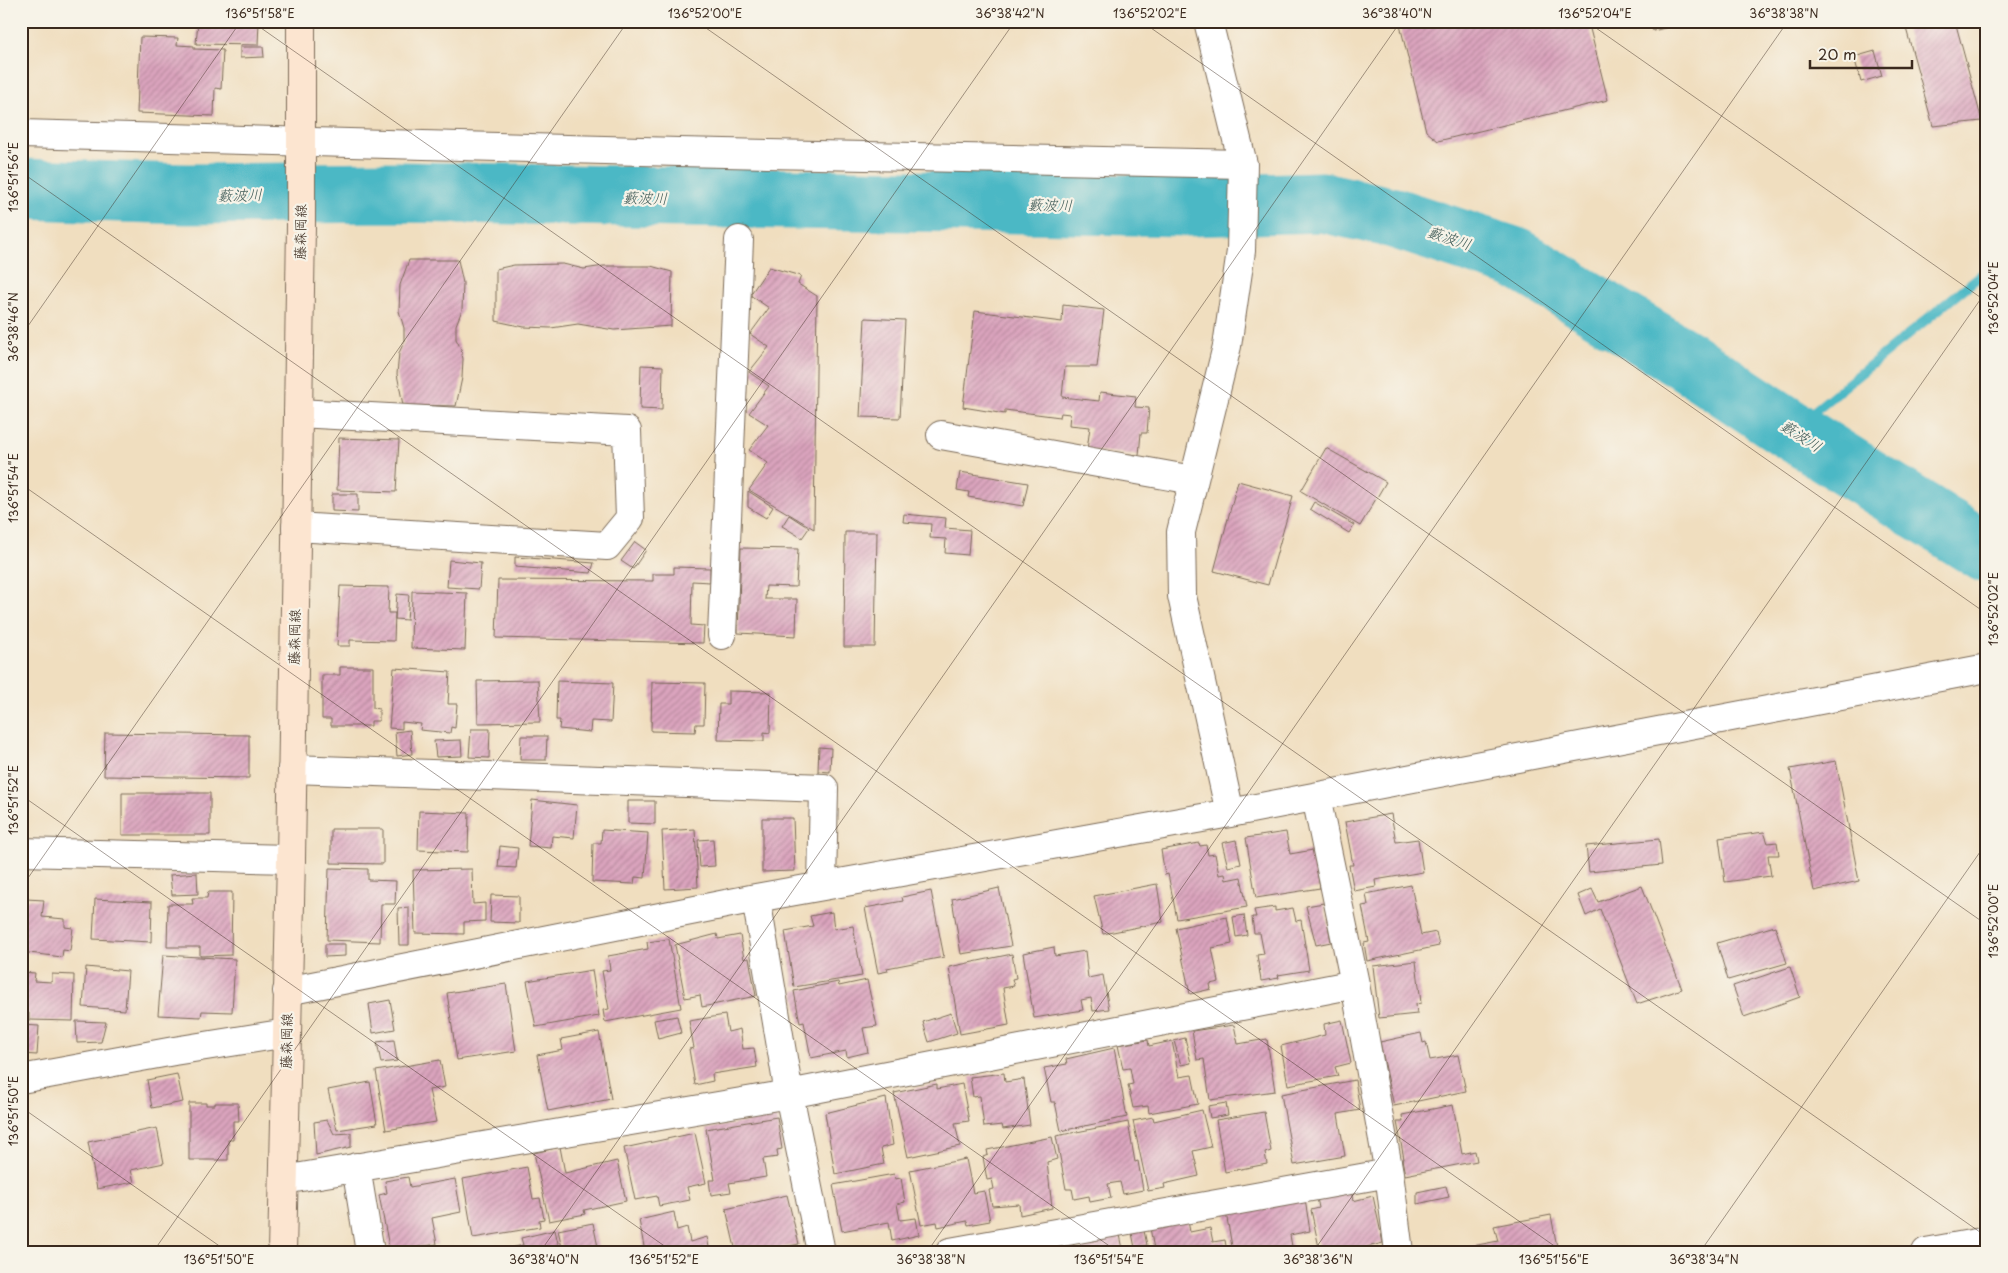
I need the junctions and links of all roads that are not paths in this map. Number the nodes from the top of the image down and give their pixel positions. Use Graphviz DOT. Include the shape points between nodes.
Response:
graph roads {
  1 [pos="301,21"];
  2 [pos="1208,21"];
  3 [pos="21,134"];
  4 [pos="302,140"];
  5 [pos="1243,164"];
  6 [pos="739,240"];
  7 [pos="298,413"];
  8 [pos="941,435"];
  9 [pos="1193,480"];
  10 [pos="296,527"];
  11 [pos="722,634"];
  12 [pos="1987,668"];
  13 [pos="292,768"];
  14 [pos="1316,797"];
  15 [pos="1230,813"];
  16 [pos="21,852"];
  17 [pos="291,859"];
  18 [pos="822,886"];
  19 [pos="756,898"];
  20 [pos="1356,984"];
  21 [pos="287,991"];
  22 [pos="287,1033"];
  23 [pos="21,1079"];
  24 [pos="789,1094"];
  25 [pos="356,1167"];
  26 [pos="1389,1173"];
  27 [pos="284,1180"];
  28 [pos="1987,1241"];
  29 [pos="282,1252"];
  30 [pos="370,1252"];
  31 [pos="821,1252"];
  32 [pos="950,1252"];
  33 [pos="1399,1252"];
  34 [pos="1926,1252"];
  1 -- 4 [label="main road, 藤森岡線"];
  2 -- 5 [label="street"];
  3 -- 4 [label="street"];
  4 -- 5 [label="street"];
  4 -- 7 [label="main road, 藤森岡線"];
  5 -- 9 [label="street" via="1241,251 1227,346"];
  6 -- 11 [label="street"];
  7 -- 10 [label="main road, 藤森岡線"];
  7 -- 10 [label="street" via="627,431 630,518 607,546"];
  8 -- 9 [label="street"];
  9 -- 15 [label="street" via="1181,532 1182,596"];
  10 -- 13 [label="main road, 藤森岡線"];
  12 -- 14 [label="street"];
  13 -- 17 [label="main road, 藤森岡線"];
  13 -- 18 [label="street" via="824,788"];
  14 -- 15 [label="street"];
  14 -- 20 [label="street"];
  15 -- 18 [label="street"];
  16 -- 17 [label="street"];
  17 -- 21 [label="main road, 藤森岡線"];
  18 -- 19 [label="street"];
  19 -- 21 [label="street"];
  19 -- 24 [label="street"];
  20 -- 24 [label="street"];
  20 -- 26 [label="street"];
  21 -- 22 [label="main road, 藤森岡線"];
  22 -- 23 [label="street"];
  22 -- 27 [label="main road, 藤森岡線"];
  24 -- 25 [label="street"];
  24 -- 31 [label="street"];
  25 -- 27 [label="street"];
  25 -- 30 [label="street"];
  26 -- 32 [label="street"];
  26 -- 33 [label="street"];
  27 -- 29 [label="main road, 藤森岡線"];
  28 -- 34 [label="street"];
}
